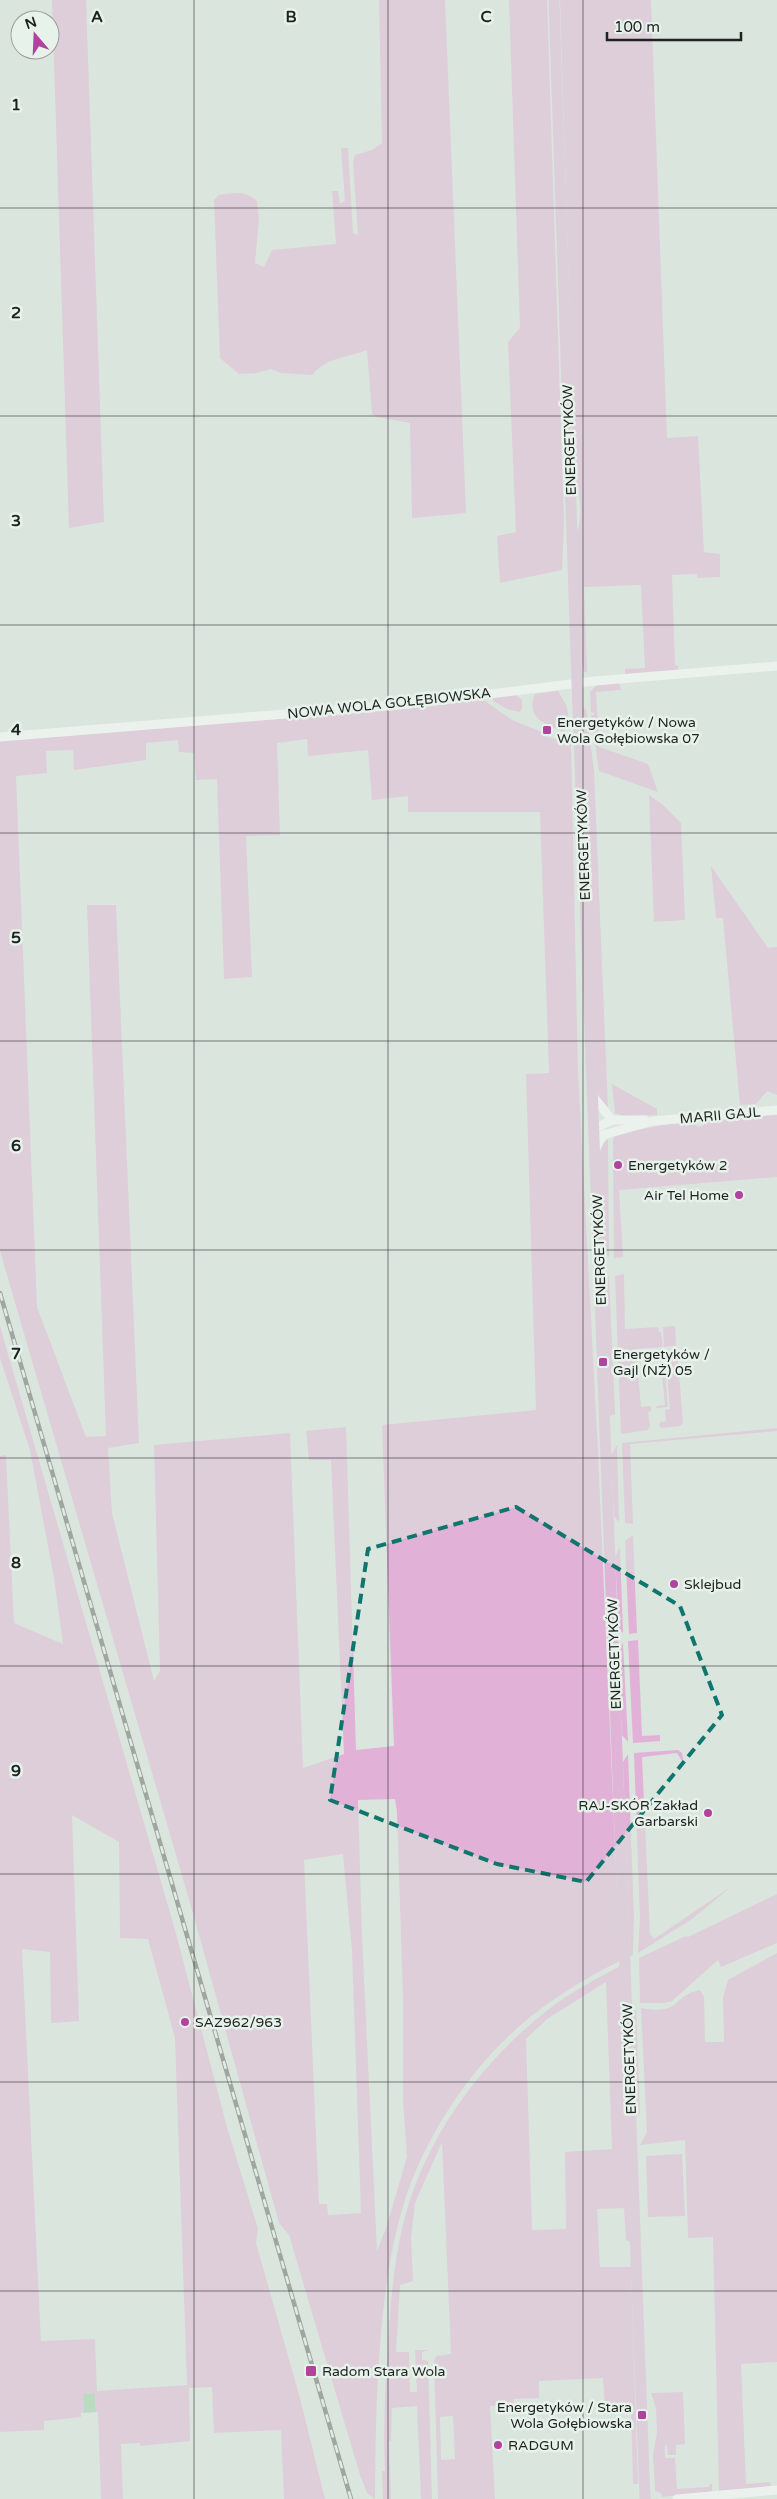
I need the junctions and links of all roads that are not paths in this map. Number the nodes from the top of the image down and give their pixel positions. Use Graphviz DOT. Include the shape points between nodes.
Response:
graph roads {
  1 [pos="554,0"];
  2 [pos="777,666"];
  3 [pos="577,684"];
  4 [pos="0,736"];
  5 [pos="592,1094"];
  6 [pos="777,1110"];
  7 [pos="612,1120"];
  8 [pos="663,1120"];
  9 [pos="594,1129"];
  10 [pos="612,1132"];
  11 [pos="595,1150"];
  12 [pos="777,2490"];
  13 [pos="645,2499"];
  14 [pos="677,2499"];
  1 -- 3 [label="main road, ENERGETYKÓW"];
  2 -- 3 [label="street, NOWA WOLA GOŁĘBIOWSKA"];
  3 -- 4 [label="street, NOWA WOLA GOŁĘBIOWSKA" via="408,704"];
  3 -- 5 [label="main road, ENERGETYKÓW"];
  5 -- 7 [label="street"];
  5 -- 9 [label="main road, ENERGETYKÓW"];
  6 -- 8 [label="street, MARII GAJL"];
  7 -- 8 [label="street, MARII GAJL"];
  7 -- 9 [label="street, MARII GAJL"];
  8 -- 10 [label="street, MARII GAJL"];
  9 -- 10 [label="street, MARII GAJL"];
  9 -- 11 [label="main road, ENERGETYKÓW"];
  10 -- 11 [label="street" via="601,1138"];
  11 -- 13 [label="main road, ENERGETYKÓW"];
  12 -- 14 [label="street"];
}
